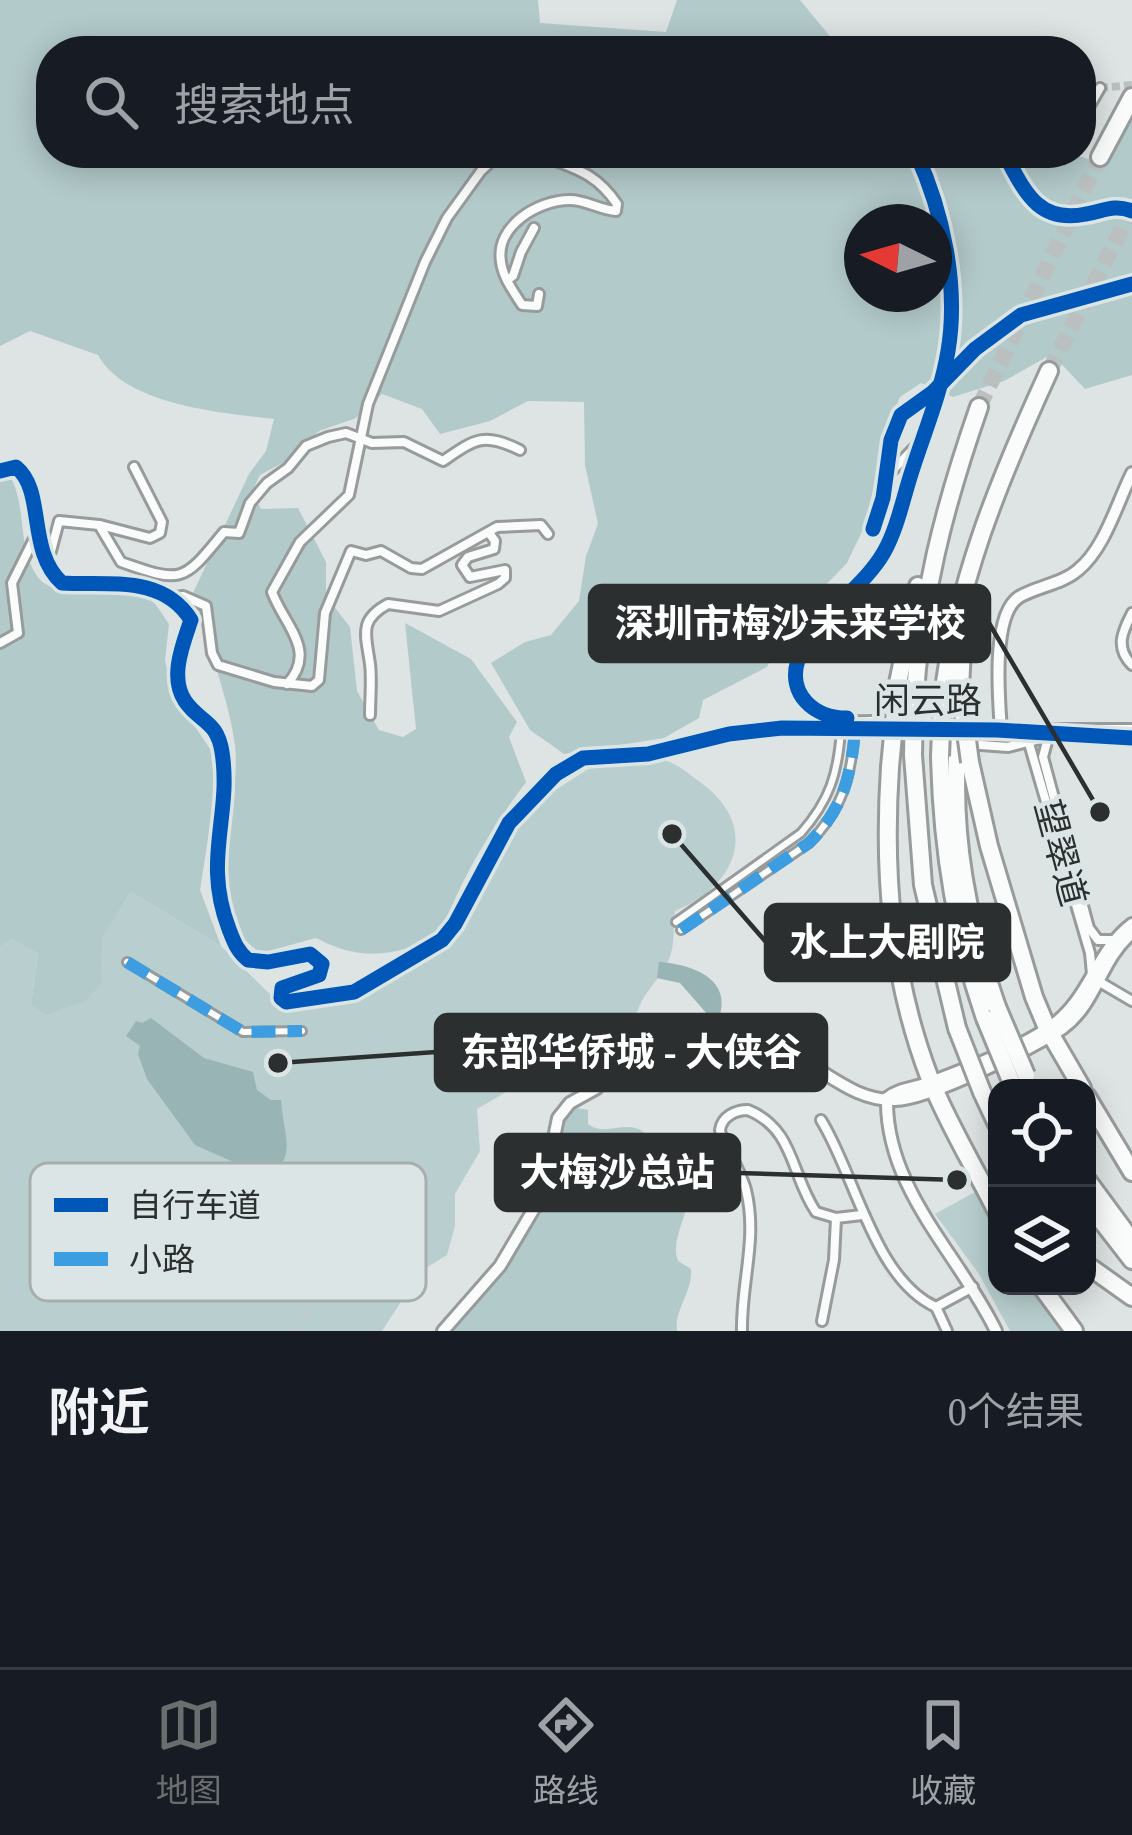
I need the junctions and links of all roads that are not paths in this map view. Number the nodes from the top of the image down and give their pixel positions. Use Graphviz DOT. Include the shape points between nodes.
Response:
graph roads {
  1 [pos="1100,88"];
  2 [pos="1096,95"];
  3 [pos="1132,97"];
  4 [pos="1100,158"];
  5 [pos="484,168"];
  6 [pos="575,168"];
  7 [pos="534,228"];
  8 [pos="507,280"];
  9 [pos="539,294"];
  10 [pos="1049,371"];
  11 [pos="979,406"];
  12 [pos="933,410"];
  13 [pos="924,438"];
  14 [pos="363,440"];
  15 [pos="520,450"];
  16 [pos="134,467"];
  17 [pos="0,471"];
  18 [pos="1132,473"];
  19 [pos="884,478"];
  20 [pos="1128,492"];
  21 [pos="940,523"];
  22 [pos="99,525"];
  23 [pos="979,532"];
  24 [pos="36,533"];
  25 [pos="489,533"];
  26 [pos="548,534"];
  27 [pos="45,557"];
  28 [pos="169,598"];
  29 [pos="1132,614"];
  30 [pos="0,643"];
  31 [pos="1132,665"];
  32 [pos="287,684"];
  33 [pos="370,715"];
  34 [pos="841,730"];
  35 [pos="855,730"];
  36 [pos="995,730"];
  37 [pos="873,731"];
  38 [pos="1132,734"];
  39 [pos="1054,735"];
  40 [pos="1026,738"];
  41 [pos="958,744"];
  42 [pos="1132,924"];
  43 [pos="1132,933"];
  44 [pos="1113,940"];
  45 [pos="127,962"];
  46 [pos="1095,978"];
  47 [pos="1132,1001"];
  48 [pos="991,1012"];
  49 [pos="302,1031"];
  50 [pos="1049,1032"];
  51 [pos="1019,1079"];
  52 [pos="1077,1079"];
  53 [pos="933,1085"];
  54 [pos="887,1099"];
  55 [pos="988,1105"];
  56 [pos="1096,1112"];
  57 [pos="821,1120"];
  58 [pos="1132,1172"];
  59 [pos="1092,1187"];
  60 [pos="988,1194"];
  61 [pos="1096,1214"];
  62 [pos="862,1215"];
  63 [pos="836,1218"];
  64 [pos="1132,1240"];
  65 [pos="1132,1260"];
  66 [pos="1096,1271"];
  67 [pos="973,1287"];
  68 [pos="1048,1295"];
  69 [pos="1132,1297"];
  70 [pos="936,1307"];
  71 [pos="822,1321"];
  72 [pos="443,1331"];
  73 [pos="742,1331"];
  74 [pos="947,1331"];
  75 [pos="996,1331"];
  76 [pos="1074,1331"];
  1 -- 2 [label="street"];
  3 -- 4 [label="highway"];
  5 -- 14 [label="street" via="425,262 368,404"];
  6 -- 8 [label="street" via="591,174 616,211 573,200 522,216 499,256"];
  7 -- 8 [label="street"];
  8 -- 9 [label="street" via="528,308"];
  10 -- 23 [label="highway"];
  11 -- 21 [label="highway"];
  12 -- 13 [label="street"];
  13 -- 19 [label="street"];
  13 -- 36 [label="street" via="887,548 805,644 795,676 799,694 835,718 953,719"];
  14 -- 15 [label="street" via="404,442 443,461 470,441"];
  14 -- 22 [label="street" via="346,433 306,446 250,503 238,533 224,532 192,572 176,578 121,562"];
  14 -- 32 [label="street" via="349,495 300,542 272,592 302,652"];
  16 -- 22 [label="street" via="160,533 149,538"];
  17 -- 24 [label="street" via="25,474"];
  18 -- 20 [label="street"];
  20 -- 36 [label="street" via="1082,567 1007,610"];
  21 -- 53 [label="highway, bridge" via="898,683 886,847 890,915"];
  21 -- 55 [label="highway, bridge" via="914,707 923,885 957,1028"];
  22 -- 27 [label="street" via="59,521"];
  23 -- 48 [label="highway, bridge" via="955,621 940,756 949,880 963,949"];
  23 -- 50 [label="highway, bridge" via="960,689 970,762"];
  24 -- 27 [label="street"];
  24 -- 30 [label="street" via="12,583 18,633"];
  25 -- 26 [label="street" via="510,524"];
  25 -- 32 [label="street" via="422,569 381,551 351,551 325,613 319,680"];
  25 -- 33 [label="street" via="494,549 468,557 463,572 505,570 497,584 439,611 388,604 367,620"];
  27 -- 28 [label="street" via="62,583 132,582"];
  28 -- 32 [label="street" via="206,606 218,664"];
  28 -- 34 [label="street, 闲云路" via="190,620 177,675 184,700 216,728 223,755 215,874 236,948 257,963 310,954 322,964 319,975 282,988 286,1002 354,992 442,940 509,823 569,764 751,731"];
  29 -- 31 [label="street" via="1121,640"];
  34 -- 35 [label="street, 闲云路"];
  34 -- 35 [label="street" via="835,779 817,815 679,926 827,825 848,783"];
  35 -- 37 [label="street, 闲云路"];
  36 -- 37 [label="street, 闲云路"];
  36 -- 38 [label="street, 闲云路"];
  36 -- 40 [label="street, 闲云路"];
  37 -- 41 [label="street, 闲云路"];
  38 -- 39 [label="street, 闲云路"];
  39 -- 40 [label="street, 闲云路"];
  39 -- 44 [label="street, 望翠道" via="1042,753 1072,870 1091,933"];
  40 -- 41 [label="street, 闲云路" via="1007,747"];
  40 -- 46 [label="street, 望翠道"];
  41 -- 48 [label="highway" via="963,863"];
  42 -- 44 [label="street"];
  43 -- 46 [label="street"];
  44 -- 46 [label="street"];
  45 -- 49 [label="street" via="243,1032"];
  46 -- 47 [label="street"];
  46 -- 50 [label="street" via="1078,1015"];
  48 -- 51 [label="highway, bridge"];
  50 -- 52 [label="highway"];
  50 -- 53 [label="street"];
  53 -- 54 [label="street"];
  53 -- 60 [label="highway"];
  54 -- 67 [label="street" via="908,1188"];
  54 -- 72 [label="street" via="853,1092 791,1054 755,1044 703,1063 635,1068 596,1084 558,1118 541,1193 510,1251"];
  56 -- 58 [label="highway"];
  57 -- 62 [label="street"];
  59 -- 64 [label="highway"];
  61 -- 65 [label="highway"];
  62 -- 63 [label="street"];
  62 -- 70 [label="street" via="904,1282"];
  63 -- 71 [label="street"];
  63 -- 73 [label="street" via="811,1205 776,1127 748,1110 728,1116 721,1136 740,1167 752,1225"];
  66 -- 69 [label="highway"];
  67 -- 70 [label="street"];
  67 -- 75 [label="street"];
  68 -- 76 [label="highway"];
  70 -- 74 [label="street"];
}
